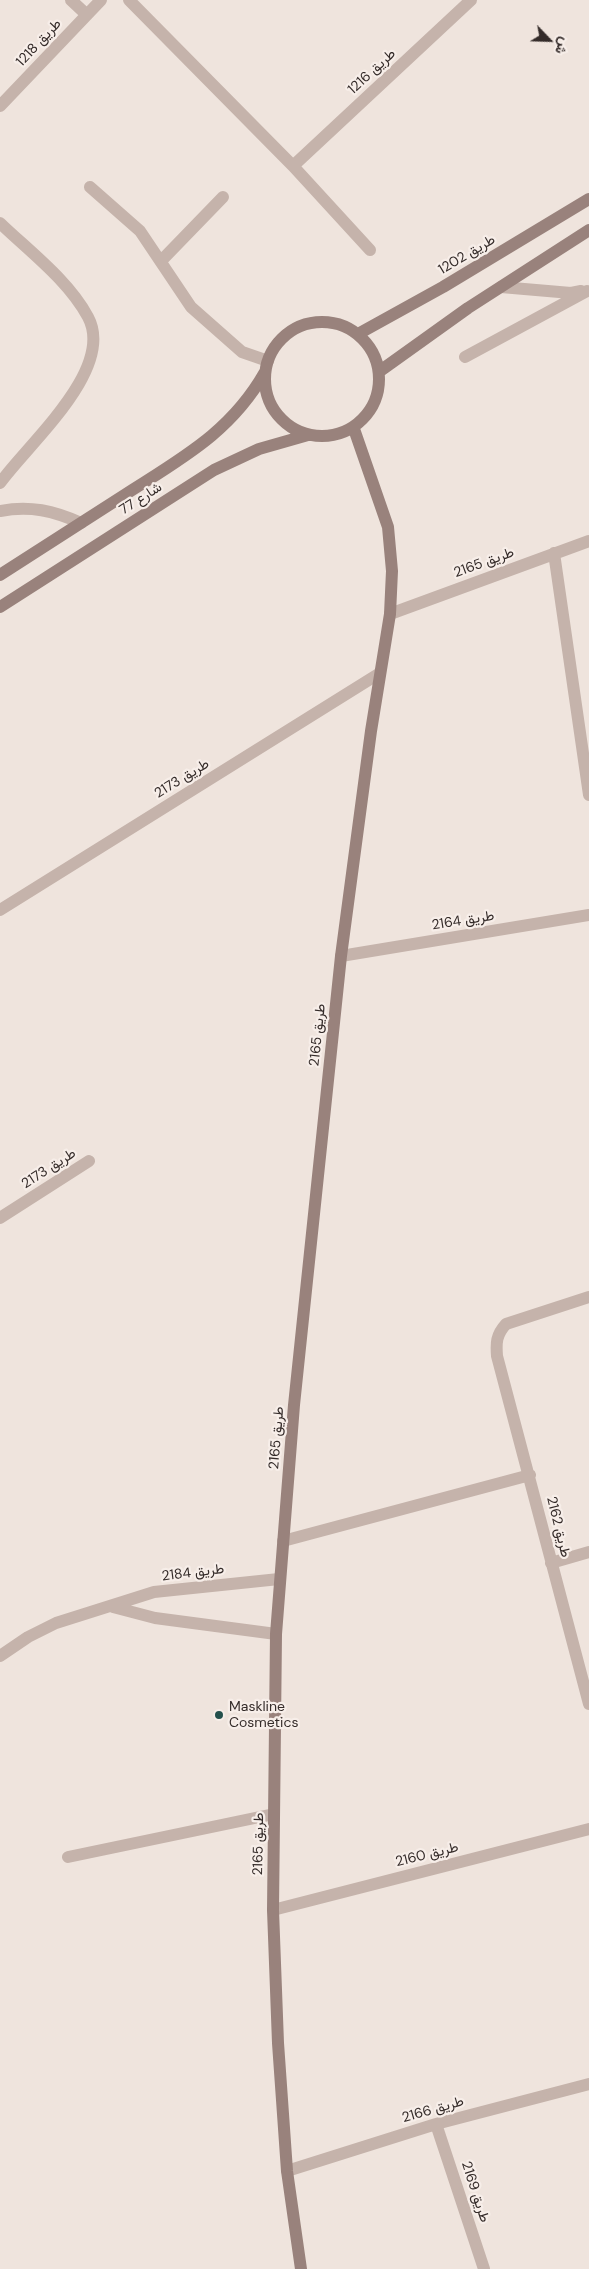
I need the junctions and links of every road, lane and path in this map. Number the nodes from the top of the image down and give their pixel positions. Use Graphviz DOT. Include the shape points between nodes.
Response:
graph roads {
  1 [pos="71,0"];
  2 [pos="101,0"];
  3 [pos="130,0"];
  4 [pos="471,0"];
  5 [pos="86,15"];
  6 [pos="0,106"];
  7 [pos="293,166"];
  8 [pos="90,187"];
  9 [pos="223,197"];
  10 [pos="589,199"];
  11 [pos="0,223"];
  12 [pos="589,230"];
  13 [pos="370,250"];
  14 [pos="161,261"];
  15 [pos="501,287"];
  16 [pos="588,290"];
  17 [pos="358,334"];
  18 [pos="465,357"];
  19 [pos="266,367"];
  20 [pos="380,371"];
  21 [pos="354,428"];
  22 [pos="308,436"];
  23 [pos="0,483"];
  24 [pos="0,511"];
  25 [pos="81,523"];
  26 [pos="589,541"];
  27 [pos="554,554"];
  28 [pos="0,575"];
  29 [pos="0,607"];
  30 [pos="390,614"];
  31 [pos="380,673"];
  32 [pos="589,795"];
  33 [pos="0,910"];
  34 [pos="589,915"];
  35 [pos="341,956"];
  36 [pos="89,1161"];
  37 [pos="0,1218"];
  38 [pos="589,1297"];
  39 [pos="530,1475"];
  40 [pos="282,1541"];
  41 [pos="589,1552"];
  42 [pos="551,1563"];
  43 [pos="279,1579"];
  44 [pos="113,1607"];
  45 [pos="276,1634"];
  46 [pos="0,1656"];
  47 [pos="589,1704"];
  48 [pos="274,1814"];
  49 [pos="589,1829"];
  50 [pos="68,1857"];
  51 [pos="273,1910"];
  52 [pos="589,2084"];
  53 [pos="436,2124"];
  54 [pos="287,2171"];
  55 [pos="301,2269"];
  56 [pos="484,2269"];
  1 -- 5 [label="street"];
  2 -- 5 [label="street, طريق 1218"];
  3 -- 7 [label="street"];
  4 -- 7 [label="street, طريق 1216"];
  5 -- 6 [label="street, طريق 1218"];
  7 -- 13 [label="street"];
  8 -- 14 [label="street" via="140,231"];
  9 -- 14 [label="street"];
  10 -- 17 [label="street, طريق 1202"];
  11 -- 23 [label="street" via="81,306 88,318 94,344 89,364 73,394"];
  12 -- 15 [label="street"];
  14 -- 19 [label="street" via="191,307 242,352"];
  15 -- 16 [label="street" via="571,293"];
  15 -- 20 [label="street"];
  16 -- 18 [label="street"];
  17 -- 19 [label="street" via="339,323 317,322 296,328 278,341"];
  17 -- 20 [label="street" via="373,350"];
  19 -- 22 [label="street" via="266,393 274,412 289,427"];
  19 -- 25 [label="street, شارع 77" via="252,394 214,435"];
  20 -- 21 [label="street" via="379,393 369,413"];
  21 -- 22 [label="street" via="331,437"];
  21 -- 30 [label="street, طريق 2165" via="388,527 392,571"];
  22 -- 29 [label="street, شارع 77" via="259,449 214,470"];
  24 -- 25 [label="street" via="38,508"];
  25 -- 28 [label="street, شارع 77"];
  26 -- 27 [label="street, طريق 2165"];
  27 -- 30 [label="street, طريق 2165"];
  27 -- 32 [label="street"];
  30 -- 31 [label="street, طريق 2165"];
  31 -- 33 [label="street, طريق 2173"];
  31 -- 35 [label="street, طريق 2165"];
  34 -- 35 [label="street, طريق 2164"];
  35 -- 40 [label="street, طريق 2165"];
  36 -- 37 [label="street, طريق 2173"];
  38 -- 39 [label="street, طريق 2162" via="506,1324 498,1332 497,1356"];
  39 -- 40 [label="street"];
  39 -- 42 [label="street, طريق 2162"];
  40 -- 43 [label="street, طريق 2165"];
  41 -- 42 [label="street"];
  42 -- 47 [label="street, طريق 2162"];
  43 -- 44 [label="street, طريق 2184" via="154,1592"];
  43 -- 45 [label="street, طريق 2165"];
  44 -- 45 [label="street" via="155,1618"];
  44 -- 46 [label="street, طريق 2184" via="56,1623"];
  45 -- 48 [label="street, طريق 2165"];
  48 -- 50 [label="street"];
  48 -- 51 [label="street, طريق 2165"];
  49 -- 51 [label="street, طريق 2160"];
  51 -- 54 [label="street, طريق 2165"];
  52 -- 53 [label="street, طريق 2166"];
  53 -- 54 [label="street, طريق 2166"];
  53 -- 56 [label="street, طريق 2169"];
  54 -- 55 [label="street, طريق 2165"];
}
